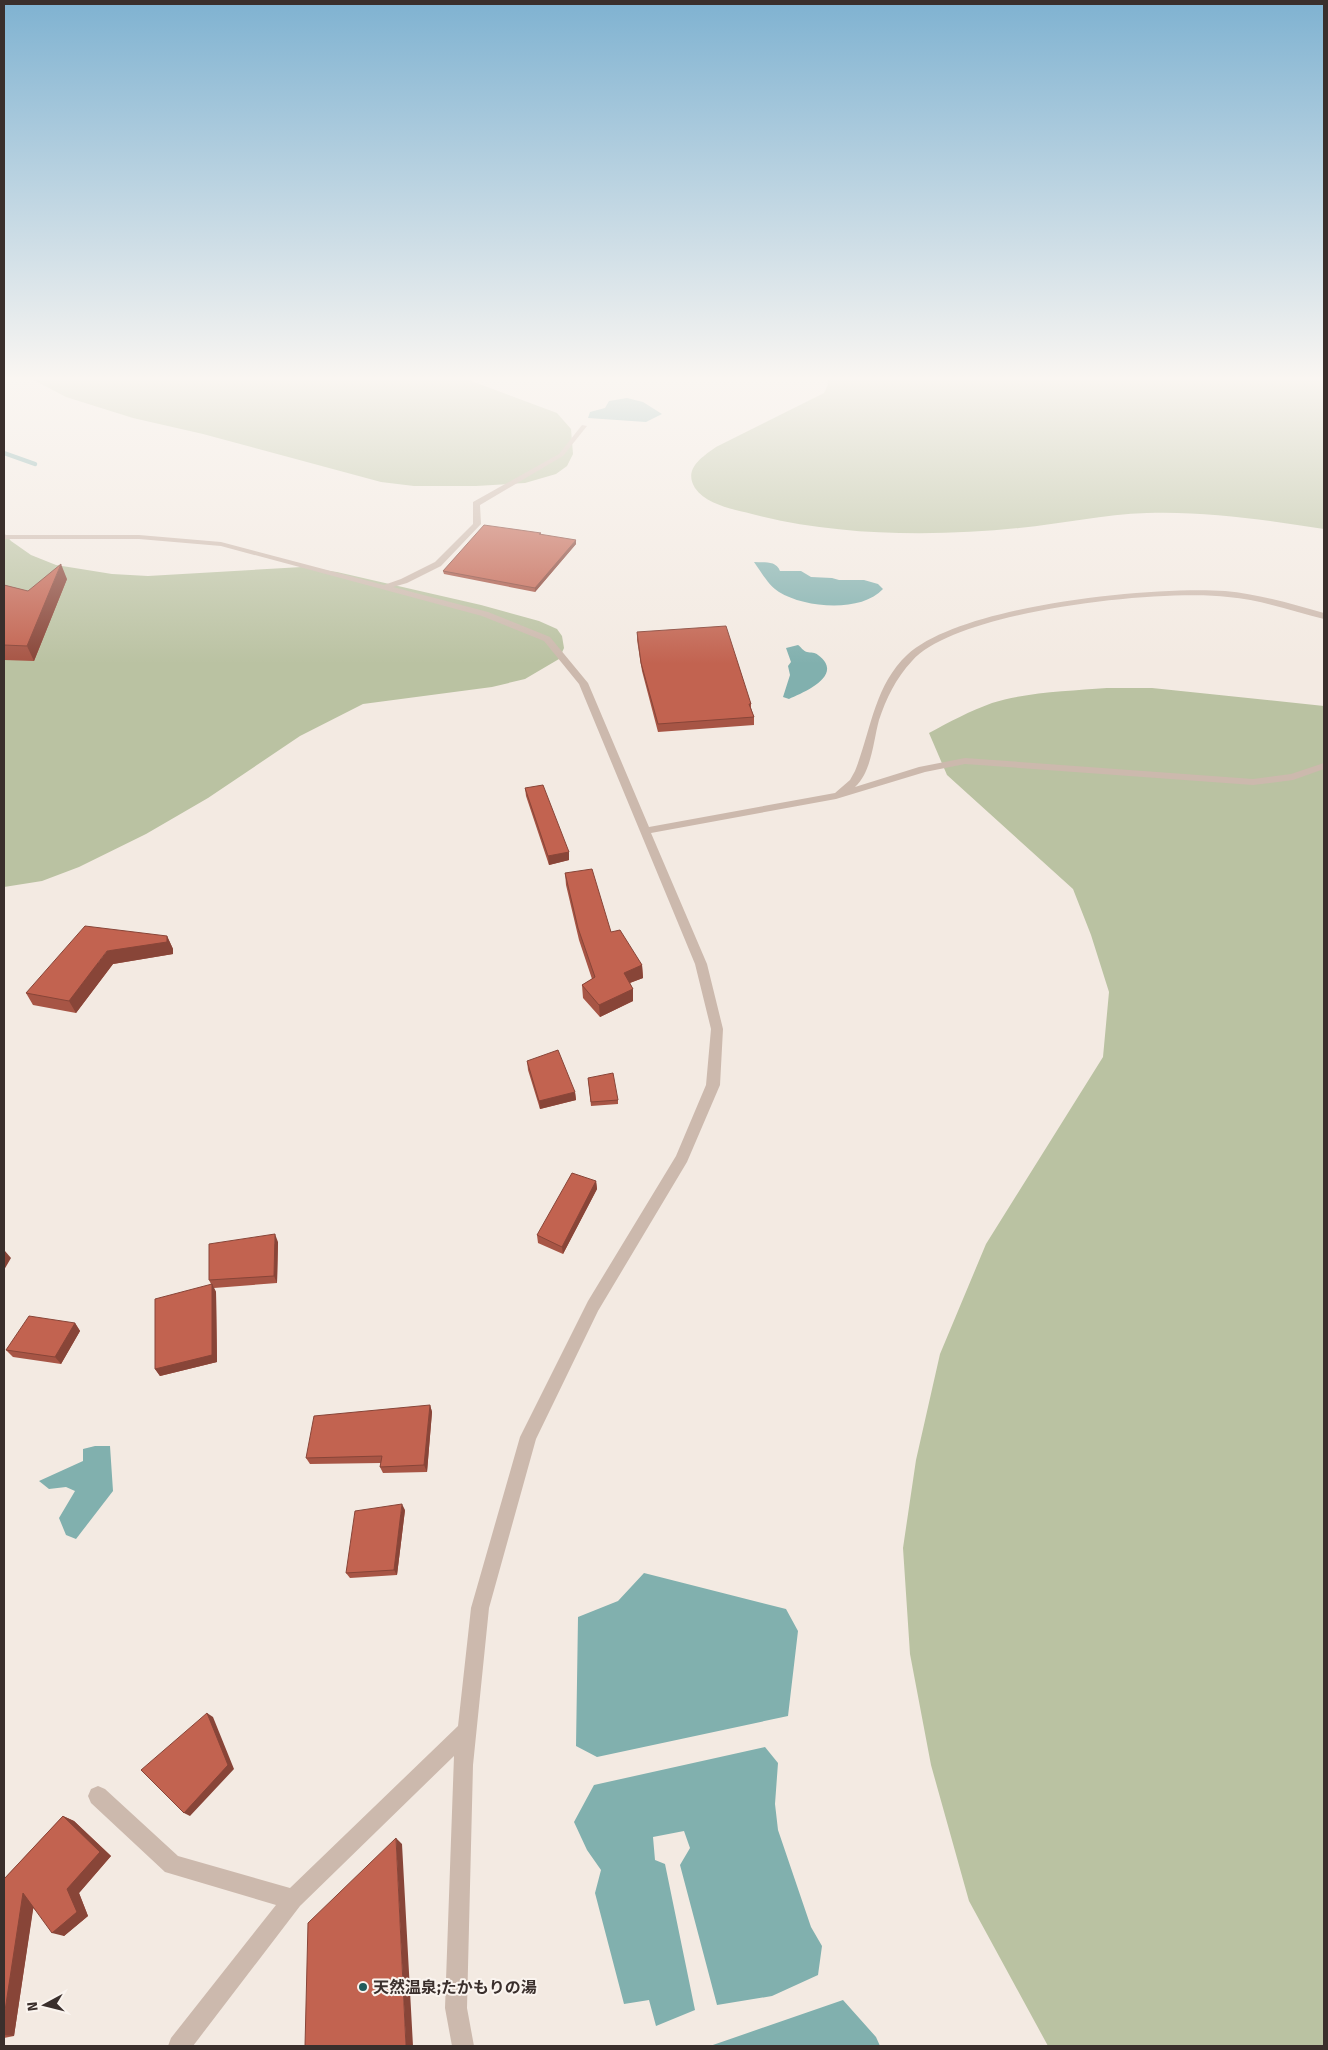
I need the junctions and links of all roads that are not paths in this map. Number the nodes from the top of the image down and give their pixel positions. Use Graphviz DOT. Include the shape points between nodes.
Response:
graph roads {
  1 [pos="530,473"];
  2 [pos="4,537"];
  3 [pos="384,587"];
  4 [pos="1324,616"];
  5 [pos="1324,766"];
  6 [pos="836,796"];
  7 [pos="644,831"];
  8 [pos="466,1730"];
  9 [pos="98,1796"];
  10 [pos="293,1899"];
  11 [pos="178,2046"];
  12 [pos="463,2046"];
  1 -- 3 [label="street" via="476,504 477,524 438,564"];
  2 -- 3 [label="street" via="139,537 221,544"];
  3 -- 7 [label="street" via="485,614 547,638 583,683"];
  4 -- 6 [label="street" via="1232,595 1184,594 1058,606 1010,614 960,628 911,656 895,677 877,711 857,778"];
  5 -- 6 [label="street" via="1293,777 1253,782 965,761 923,769"];
  6 -- 7 [label="street"];
  7 -- 8 [label="street" via="701,964 717,1029 713,1085 682,1158 593,1306 528,1438 480,1608"];
  8 -- 10 [label="street"];
  8 -- 12 [label="street" via="456,2008"];
  9 -- 10 [label="street" via="172,1866"];
  10 -- 11 [label="street"];
}
